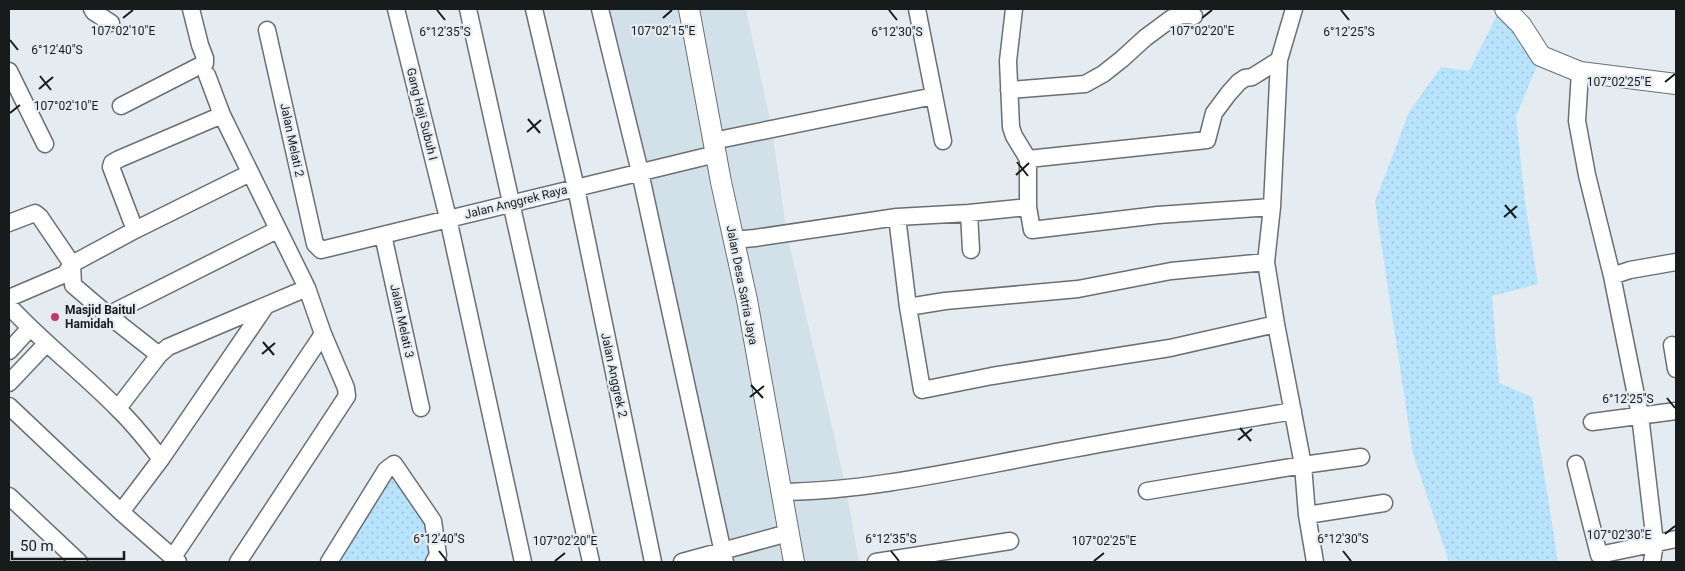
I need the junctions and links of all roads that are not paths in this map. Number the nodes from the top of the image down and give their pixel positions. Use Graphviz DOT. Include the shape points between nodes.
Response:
graph roads {
  1 [pos="92,9"];
  2 [pos="191,9"];
  3 [pos="396,9"];
  4 [pos="468,9"];
  5 [pos="534,9"];
  6 [pos="600,9"];
  7 [pos="689,9"];
  8 [pos="917,9"];
  9 [pos="1014,9"];
  10 [pos="1294,9"];
  11 [pos="1504,9"];
  12 [pos="1194,16"];
  13 [pos="111,23"];
  14 [pos="267,30"];
  15 [pos="1279,60"];
  16 [pos="9,71"];
  17 [pos="1580,72"];
  18 [pos="207,75"];
  19 [pos="1676,84"];
  20 [pos="1009,90"];
  21 [pos="934,96"];
  22 [pos="120,106"];
  23 [pos="222,115"];
  24 [pos="943,141"];
  25 [pos="45,144"];
  26 [pos="714,147"];
  27 [pos="1028,159"];
  28 [pos="640,172"];
  29 [pos="250,173"];
  30 [pos="576,188"];
  31 [pos="511,203"];
  32 [pos="1028,207"];
  33 [pos="1272,207"];
  34 [pos="970,213"];
  35 [pos="898,217"];
  36 [pos="448,218"];
  37 [pos="9,223"];
  38 [pos="135,230"];
  39 [pos="277,230"];
  40 [pos="383,235"];
  41 [pos="733,240"];
  42 [pos="318,249"];
  43 [pos="970,250"];
  44 [pos="1266,262"];
  45 [pos="1676,262"];
  46 [pos="72,264"];
  47 [pos="1612,276"];
  48 [pos="307,288"];
  49 [pos="9,298"];
  50 [pos="9,306"];
  51 [pos="265,307"];
  52 [pos="908,307"];
  53 [pos="108,315"];
  54 [pos="1276,324"];
  55 [pos="30,328"];
  56 [pos="323,334"];
  57 [pos="46,344"];
  58 [pos="1672,345"];
  59 [pos="9,351"];
  60 [pos="159,355"];
  61 [pos="1676,369"];
  62 [pos="9,383"];
  63 [pos="9,406"];
  64 [pos="118,408"];
  65 [pos="421,408"];
  66 [pos="1293,411"];
  67 [pos="1676,411"];
  68 [pos="1640,415"];
  69 [pos="1592,422"];
  70 [pos="1361,457"];
  71 [pos="161,458"];
  72 [pos="1303,464"];
  73 [pos="1576,464"];
  74 [pos="1147,490"];
  75 [pos="780,492"];
  76 [pos="9,496"];
  77 [pos="1384,504"];
  78 [pos="121,512"];
  79 [pos="1307,515"];
  80 [pos="788,533"];
  81 [pos="1676,539"];
  82 [pos="1010,541"];
  83 [pos="1655,543"];
  84 [pos="724,557"];
  85 [pos="436,559"];
  86 [pos="176,560"];
  87 [pos="80,562"];
  88 [pos="238,562"];
  89 [pos="329,562"];
  90 [pos="523,562"];
  91 [pos="591,562"];
  92 [pos="652,562"];
  93 [pos="682,562"];
  94 [pos="794,562"];
  95 [pos="876,562"];
  96 [pos="1315,562"];
  97 [pos="1652,562"];
  1 -- 13 [label="street"];
  2 -- 22 [label="street" via="205,63"];
  3 -- 36 [label="street, Gang Haji Subuh I"];
  4 -- 31 [label="street"];
  5 -- 30 [label="street, Jalan Anggrek 2"];
  6 -- 28 [label="street"];
  7 -- 26 [label="street, Jalan Desa Satria Jaya"];
  8 -- 21 [label="street"];
  9 -- 20 [label="street" via="1008,61"];
  10 -- 15 [label="street"];
  11 -- 17 [label="street" via="1521,25 1542,56"];
  12 -- 20 [label="street" via="1187,14 1172,18 1103,74 1084,84"];
  14 -- 42 [label="street, Jalan Melati 2" via="314,244"];
  15 -- 27 [label="street" via="1245,78 1229,93 1214,113 1207,140"];
  15 -- 33 [label="street"];
  16 -- 25 [label="street"];
  17 -- 19 [label="street"];
  17 -- 47 [label="street" via="1577,121"];
  18 -- 23 [label="street"];
  20 -- 27 [label="street" via="1012,130"];
  21 -- 24 [label="street"];
  21 -- 26 [label="street, Jalan Anggrek Raya"];
  23 -- 29 [label="street"];
  23 -- 38 [label="street" via="112,164"];
  26 -- 28 [label="street, Jalan Anggrek Raya"];
  26 -- 41 [label="street, Jalan Desa Satria Jaya"];
  27 -- 32 [label="street"];
  28 -- 30 [label="street, Jalan Anggrek Raya"];
  28 -- 84 [label="street"];
  29 -- 38 [label="street"];
  29 -- 39 [label="street"];
  30 -- 31 [label="street, Jalan Anggrek Raya"];
  30 -- 92 [label="street, Jalan Anggrek 2"];
  31 -- 36 [label="street, Jalan Anggrek Raya"];
  31 -- 91 [label="street"];
  32 -- 33 [label="street" via="1032,230 1158,215"];
  32 -- 34 [label="street"];
  33 -- 44 [label="street"];
  34 -- 35 [label="street"];
  34 -- 43 [label="street"];
  35 -- 41 [label="street"];
  35 -- 52 [label="street"];
  36 -- 40 [label="street, Jalan Anggrek Raya"];
  36 -- 90 [label="street, Gang Haji Subuh I"];
  37 -- 46 [label="street" via="35,213"];
  38 -- 46 [label="street"];
  39 -- 48 [label="street"];
  39 -- 53 [label="street"];
  40 -- 42 [label="street, Jalan Anggrek Raya" via="324,251"];
  40 -- 65 [label="street, Jalan Melati 3"];
  41 -- 75 [label="street, Jalan Desa Satria Jaya" via="747,300"];
  44 -- 52 [label="street" via="1171,271 1078,289"];
  44 -- 54 [label="street"];
  45 -- 47 [label="street"];
  46 -- 49 [label="street" via="65,274"];
  46 -- 53 [label="street" via="73,285"];
  47 -- 68 [label="street"];
  48 -- 51 [label="street"];
  48 -- 56 [label="street"];
  50 -- 55 [label="street"];
  51 -- 60 [label="street" via="168,347"];
  51 -- 71 [label="street"];
  52 -- 54 [label="street" via="922,390 1170,348"];
  53 -- 60 [label="street"];
  54 -- 66 [label="street"];
  55 -- 57 [label="street"];
  55 -- 59 [label="street"];
  56 -- 86 [label="street"];
  56 -- 88 [label="street" via="348,396"];
  57 -- 62 [label="street"];
  57 -- 64 [label="street"];
  58 -- 61 [label="street"];
  60 -- 64 [label="street"];
  63 -- 78 [label="street"];
  64 -- 71 [label="street"];
  66 -- 72 [label="street"];
  66 -- 75 [label="street" via="1048,453 930,477 812,492"];
  67 -- 68 [label="street"];
  68 -- 69 [label="street"];
  68 -- 83 [label="street"];
  70 -- 72 [label="street"];
  71 -- 78 [label="street"];
  72 -- 74 [label="street"];
  72 -- 79 [label="street"];
  73 -- 83 [label="street" via="1599,555"];
  75 -- 80 [label="street, Jalan Desa Satria Jaya"];
  76 -- 87 [label="street"];
  77 -- 79 [label="street"];
  78 -- 86 [label="street"];
  79 -- 96 [label="street"];
  80 -- 84 [label="street"];
  80 -- 94 [label="street, Jalan Desa Satria Jaya"];
  81 -- 83 [label="street"];
  82 -- 95 [label="street"];
  83 -- 97 [label="street"];
  84 -- 93 [label="street"];
  85 -- 89 [label="street" via="433,521 394,464 386,470"];
}
